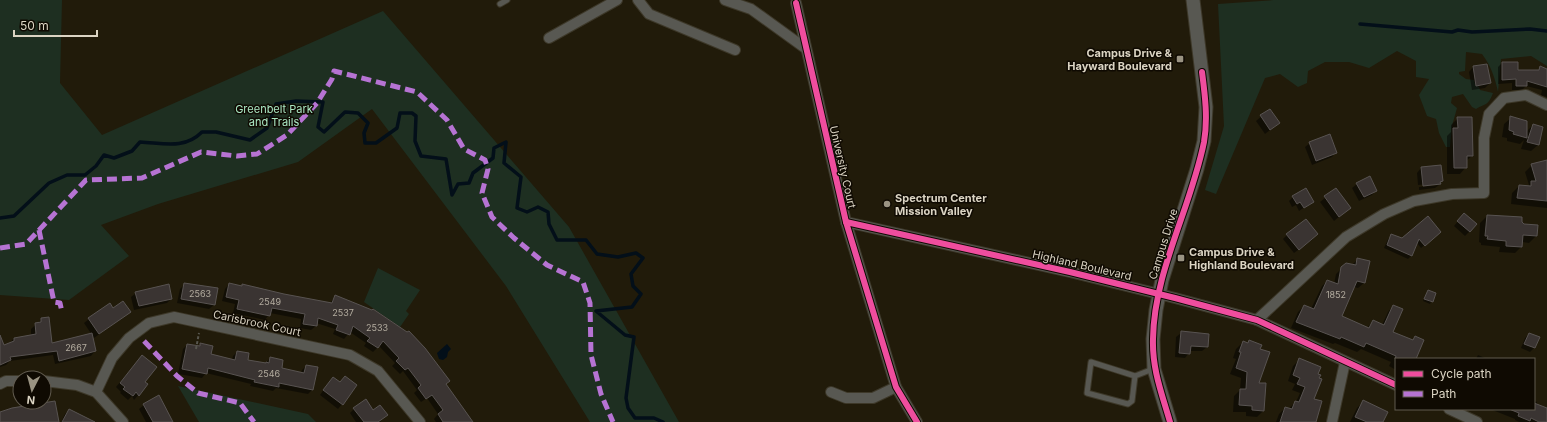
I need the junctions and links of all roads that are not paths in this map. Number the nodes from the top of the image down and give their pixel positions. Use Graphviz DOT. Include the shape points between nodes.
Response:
graph roads {
  1 [pos="507,0"];
  2 [pos="617,0"];
  3 [pos="638,0"];
  4 [pos="725,0"];
  5 [pos="1192,0"];
  6 [pos="796,3"];
  7 [pos="500,4"];
  8 [pos="550,38"];
  9 [pos="805,48"];
  10 [pos="735,50"];
  11 [pos="1547,106"];
  12 [pos="846,222"];
  13 [pos="1159,294"];
  14 [pos="1257,320"];
  15 [pos="1345,362"];
  16 [pos="1154,368"];
  17 [pos="1135,376"];
  18 [pos="12,381"];
  19 [pos="52,382"];
  20 [pos="0,384"];
  21 [pos="1395,385"];
  22 [pos="896,387"];
  23 [pos="96,392"];
  24 [pos="831,392"];
  25 [pos="1451,410"];
  26 [pos="123,422"];
  27 [pos="420,422"];
  28 [pos="917,422"];
  29 [pos="1170,422"];
  30 [pos="1332,422"];
  31 [pos="1477,422"];
  1 -- 7 [label="lane"];
  2 -- 8 [label="street"];
  3 -- 10 [label="street" via="649,14"];
  4 -- 9 [label="street" via="751,9"];
  5 -- 13 [label="street, Campus Drive" via="1206,107 1204,141"];
  6 -- 9 [label="street, University Court"];
  9 -- 12 [label="street, University Court"];
  11 -- 14 [label="street" via="1526,95 1504,98 1489,114 1484,138 1484,193 1452,194 1414,201 1384,214 1346,237"];
  12 -- 13 [label="street, Highland Boulevard"];
  12 -- 22 [label="street, University Court"];
  13 -- 14 [label="street, Highland Boulevard"];
  13 -- 16 [label="street, Campus Drive" via="1153,338"];
  14 -- 15 [label="street, Highland Boulevard"];
  15 -- 21 [label="street, Highland Boulevard"];
  15 -- 30 [label="street"];
  16 -- 17 [label="lane"];
  16 -- 29 [label="street, Campus Drive"];
  17 -- 17 [label="lane" via="1091,362 1087,393 1128,404 1132,401"];
  18 -- 20 [label="street"];
  19 -- 23 [label="street" via="77,385"];
  22 -- 24 [label="street" via="873,398 846,398"];
  22 -- 28 [label="street, University Court"];
  23 -- 26 [label="street"];
  23 -- 27 [label="street, Carisbrook Court" via="112,358 129,338 149,323 174,317 350,355 378,371"];
  25 -- 31 [label="street"];
}
